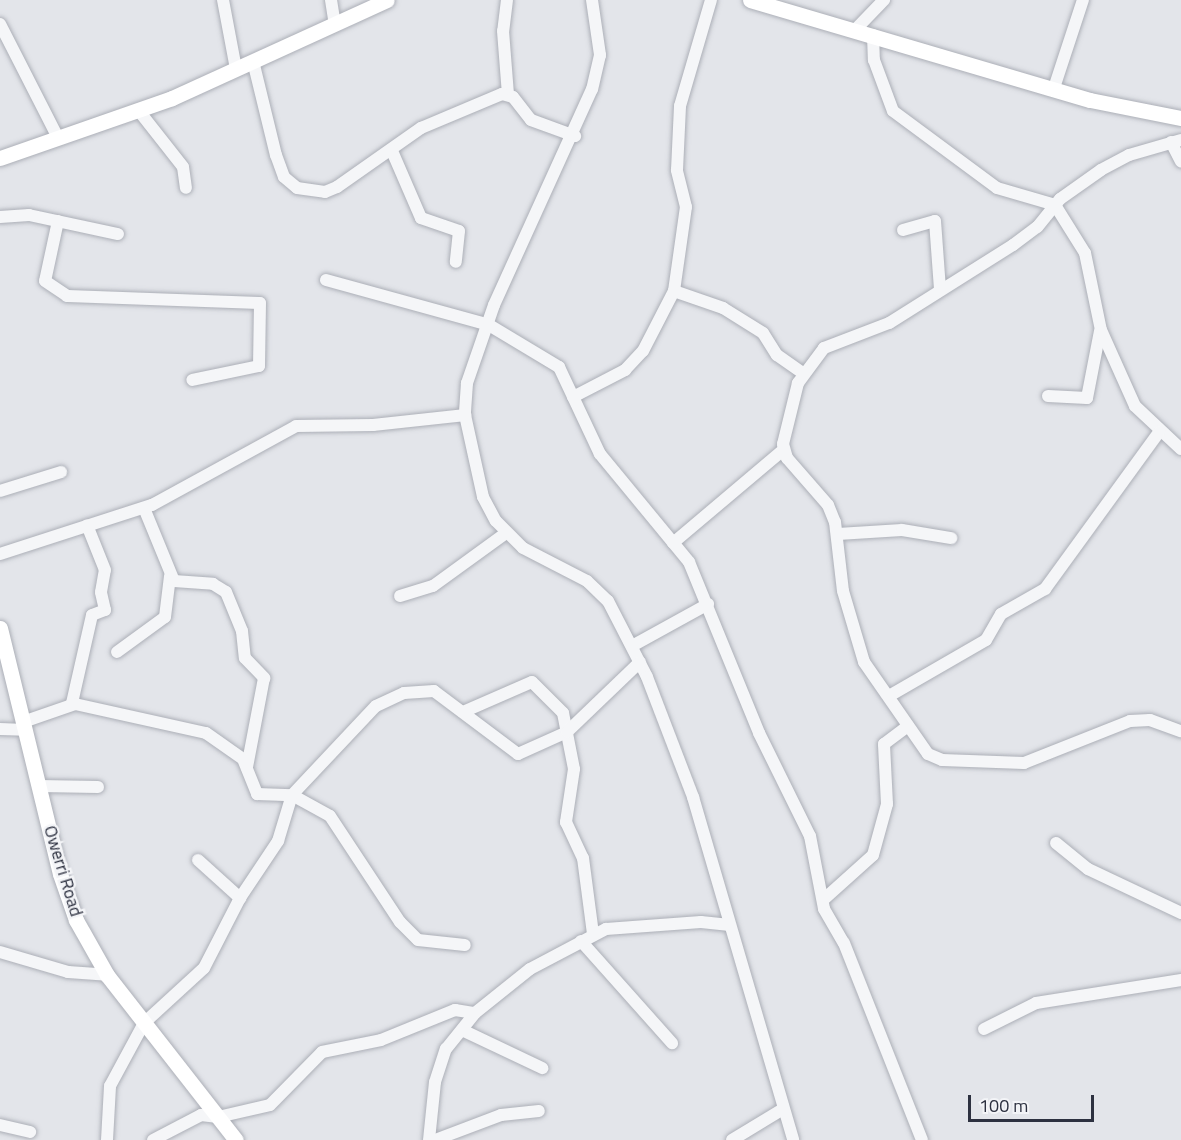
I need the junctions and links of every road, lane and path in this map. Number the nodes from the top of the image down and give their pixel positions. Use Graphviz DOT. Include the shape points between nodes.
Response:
graph roads {
  1 [pos="223,0"];
  2 [pos="331,0"];
  3 [pos="387,0"];
  4 [pos="507,0"];
  5 [pos="592,0"];
  6 [pos="711,0"];
  7 [pos="750,0"];
  8 [pos="884,0"];
  9 [pos="1083,0"];
  10 [pos="0,24"];
  11 [pos="335,24"];
  12 [pos="855,30"];
  13 [pos="873,35"];
  14 [pos="253,61"];
  15 [pos="236,69"];
  16 [pos="1054,88"];
  17 [pos="508,94"];
  18 [pos="139,111"];
  19 [pos="1181,118"];
  20 [pos="574,136"];
  21 [pos="58,138"];
  22 [pos="1176,141"];
  23 [pos="392,151"];
  24 [pos="0,158"];
  25 [pos="1181,162"];
  26 [pos="186,188"];
  27 [pos="1055,205"];
  28 [pos="0,217"];
  29 [pos="58,221"];
  30 [pos="903,230"];
  31 [pos="118,234"];
  32 [pos="456,262"];
  33 [pos="326,280"];
  34 [pos="940,289"];
  35 [pos="674,291"];
  36 [pos="489,325"];
  37 [pos="1101,330"];
  38 [pos="803,373"];
  39 [pos="192,380"];
  40 [pos="1048,396"];
  41 [pos="573,397"];
  42 [pos="465,415"];
  43 [pos="1159,432"];
  44 [pos="1181,449"];
  45 [pos="783,450"];
  46 [pos="61,472"];
  47 [pos="0,491"];
  48 [pos="144,508"];
  49 [pos="87,525"];
  50 [pos="506,533"];
  51 [pos="838,534"];
  52 [pos="951,538"];
  53 [pos="673,543"];
  54 [pos="0,554"];
  55 [pos="170,576"];
  56 [pos="400,597"];
  57 [pos="708,604"];
  58 [pos="0,628"];
  59 [pos="632,646"];
  60 [pos="117,651"];
  61 [pos="640,662"];
  62 [pos="889,696"];
  63 [pos="72,704"];
  64 [pos="463,712"];
  65 [pos="24,726"];
  66 [pos="908,726"];
  67 [pos="0,729"];
  68 [pos="1181,731"];
  69 [pos="567,732"];
  70 [pos="247,767"];
  71 [pos="39,786"];
  72 [pos="98,788"];
  73 [pos="292,795"];
  74 [pos="1056,843"];
  75 [pos="198,860"];
  76 [pos="240,898"];
  77 [pos="823,900"];
  78 [pos="1181,913"];
  79 [pos="730,925"];
  80 [pos="587,937"];
  81 [pos="465,945"];
  82 [pos="0,952"];
  83 [pos="107,975"];
  84 [pos="1181,980"];
  85 [pos="475,1013"];
  86 [pos="144,1023"];
  87 [pos="984,1029"];
  88 [pos="462,1030"];
  89 [pos="672,1043"];
  90 [pos="542,1068"];
  91 [pos="783,1109"];
  92 [pos="539,1111"];
  93 [pos="218,1117"];
  94 [pos="0,1125"];
  95 [pos="30,1132"];
  96 [pos="107,1140"];
  97 [pos="153,1140"];
  98 [pos="236,1140"];
  99 [pos="429,1140"];
  100 [pos="435,1140"];
  101 [pos="732,1140"];
  102 [pos="793,1140"];
  103 [pos="922,1140"];
  1 -- 15 [label="street"];
  2 -- 11 [label="street"];
  3 -- 11 [label="main road"];
  4 -- 17 [label="street" via="503,31"];
  5 -- 20 [label="street" via="600,55"];
  6 -- 35 [label="street" via="680,106 677,171 686,207"];
  7 -- 12 [label="main road"];
  8 -- 12 [label="street"];
  9 -- 16 [label="street"];
  10 -- 21 [label="street"];
  11 -- 14 [label="main road"];
  12 -- 13 [label="main road"];
  13 -- 16 [label="main road"];
  13 -- 27 [label="street" via="874,60 893,111 997,188"];
  14 -- 15 [label="main road"];
  14 -- 23 [label="street" via="276,155 284,177 297,188 325,192"];
  15 -- 18 [label="main road"];
  16 -- 19 [label="main road"];
  17 -- 20 [label="street" via="531,120"];
  17 -- 23 [label="street" via="460,108"];
  18 -- 21 [label="main road"];
  18 -- 26 [label="street" via="183,167"];
  20 -- 36 [label="street" via="504,279"];
  21 -- 24 [label="main road"];
  22 -- 25 [label="street"];
  22 -- 27 [label="street" via="1129,155"];
  23 -- 32 [label="street" via="421,218 459,231"];
  27 -- 34 [label="street" via="1029,234"];
  27 -- 37 [label="street" via="1085,253"];
  28 -- 29 [label="street" via="29,214"];
  29 -- 31 [label="street"];
  29 -- 39 [label="street" via="45,281 67,296 260,303 259,366"];
  30 -- 34 [label="street" via="935,221"];
  33 -- 36 [label="street"];
  34 -- 38 [label="street" via="888,323 824,348"];
  35 -- 38 [label="street" via="723,308 763,333 777,355"];
  35 -- 41 [label="street" via="643,351 625,370"];
  36 -- 41 [label="street" via="550,357"];
  36 -- 42 [label="street" via="467,382"];
  37 -- 40 [label="street" via="1087,398"];
  37 -- 43 [label="street" via="1135,406"];
  38 -- 45 [label="street"];
  41 -- 53 [label="street" via="600,454"];
  42 -- 48 [label="street" via="373,425 296,426"];
  42 -- 50 [label="street" via="483,497"];
  43 -- 44 [label="street"];
  43 -- 62 [label="street" via="1046,589 1001,614 986,640"];
  45 -- 51 [label="street" via="828,505"];
  45 -- 53 [label="street"];
  46 -- 47 [label="street"];
  48 -- 49 [label="street"];
  48 -- 55 [label="street"];
  49 -- 54 [label="street"];
  49 -- 63 [label="street" via="105,570 101,592 105,610 92,615"];
  50 -- 56 [label="street" via="433,586"];
  50 -- 59 [label="street" via="587,581 608,602"];
  51 -- 52 [label="street" via="902,530"];
  51 -- 62 [label="street" via="840,576 856,642"];
  53 -- 57 [label="street"];
  55 -- 60 [label="street" via="165,617"];
  55 -- 70 [label="street" via="180,583 221,587 242,631 245,658 264,678"];
  57 -- 59 [label="street"];
  57 -- 77 [label="street" via="759,733 810,836"];
  58 -- 65 [label="main road, Owerri Road"];
  59 -- 61 [label="street"];
  61 -- 69 [label="street"];
  61 -- 79 [label="street" via="693,797"];
  62 -- 66 [label="street"];
  63 -- 65 [label="street"];
  63 -- 70 [label="street" via="206,733"];
  64 -- 69 [label="street" via="511,753 527,752"];
  64 -- 69 [label="street" via="532,682 563,713"];
  64 -- 73 [label="street" via="434,692 390,698 353,727"];
  65 -- 67 [label="street"];
  65 -- 71 [label="main road, Owerri Road"];
  66 -- 68 [label="street" via="935,758 1010,764 1044,756 1130,721 1150,720"];
  66 -- 77 [label="street" via="884,744 887,804 873,855"];
  69 -- 80 [label="street" via="574,768 566,815 583,858"];
  70 -- 73 [label="street" via="257,794"];
  71 -- 72 [label="street"];
  71 -- 83 [label="main road, Owerri Road" via="68,899"];
  73 -- 76 [label="street" via="278,841"];
  73 -- 81 [label="street" via="330,816 400,922 418,940"];
  74 -- 78 [label="street" via="1088,869"];
  75 -- 76 [label="street"];
  76 -- 86 [label="street" via="204,968"];
  77 -- 103 [label="street"];
  79 -- 80 [label="street" via="639,924"];
  79 -- 91 [label="street"];
  80 -- 85 [label="street" via="530,969"];
  80 -- 89 [label="street"];
  82 -- 83 [label="street" via="68,972"];
  83 -- 86 [label="main road, Owerri Road"];
  84 -- 87 [label="street" via="1036,1003"];
  85 -- 88 [label="street"];
  85 -- 93 [label="street" via="456,1010 381,1040 322,1052 270,1106"];
  86 -- 93 [label="main road, Owerri Road"];
  86 -- 96 [label="street" via="110,1086"];
  88 -- 90 [label="street"];
  88 -- 99 [label="street" via="446,1049 437,1073"];
  91 -- 101 [label="street"];
  91 -- 102 [label="street"];
  92 -- 100 [label="street" via="501,1115"];
  93 -- 97 [label="street" via="201,1115"];
  93 -- 98 [label="main road, Owerri Road"];
  94 -- 95 [label="street"];
}
